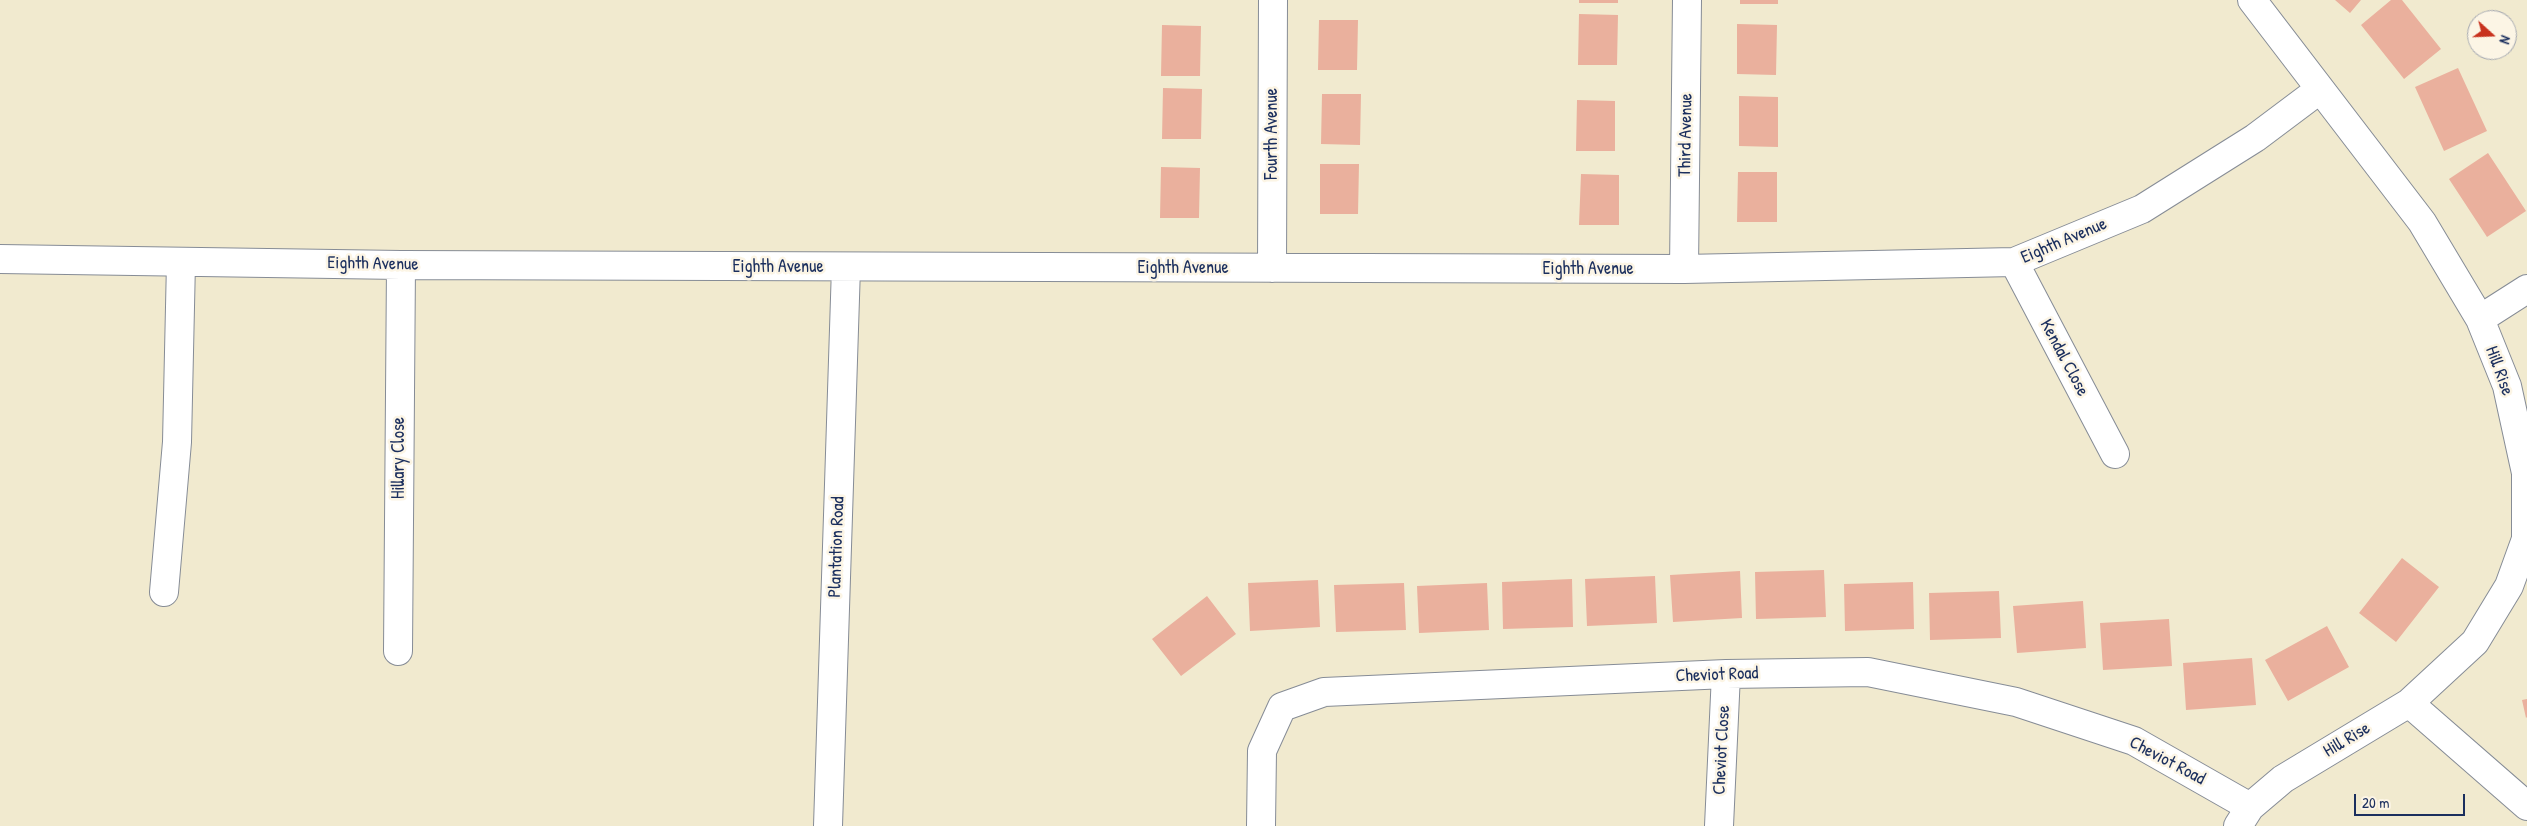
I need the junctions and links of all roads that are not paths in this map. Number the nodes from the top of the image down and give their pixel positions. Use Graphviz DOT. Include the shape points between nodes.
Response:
graph roads {
  1 [pos="1273,0"];
  2 [pos="1687,0"];
  3 [pos="2252,0"];
  4 [pos="2319,90"];
  5 [pos="0,259"];
  6 [pos="180,262"];
  7 [pos="2014,262"];
  8 [pos="401,265"];
  9 [pos="846,267"];
  10 [pos="1272,268"];
  11 [pos="1684,269"];
  12 [pos="2527,289"];
  13 [pos="2480,319"];
  14 [pos="2115,454"];
  15 [pos="164,592"];
  16 [pos="398,651"];
  17 [pos="1726,674"];
  18 [pos="2409,703"];
  19 [pos="2527,806"];
  20 [pos="2244,817"];
  21 [pos="828,826"];
  22 [pos="1261,826"];
  23 [pos="1719,826"];
  1 -- 10 [label="street, Fourth Avenue"];
  2 -- 11 [label="street, Third Avenue"];
  3 -- 4 [label="street, Hill Rise"];
  4 -- 7 [label="street, Eighth Avenue" via="2256,138 2142,209"];
  4 -- 13 [label="street, Hill Rise" via="2422,222"];
  5 -- 6 [label="street, Eighth Avenue"];
  6 -- 8 [label="street, Eighth Avenue"];
  6 -- 15 [label="street" via="177,442"];
  7 -- 11 [label="street, Eighth Avenue"];
  7 -- 14 [label="street, Kendal Close"];
  8 -- 9 [label="street, Eighth Avenue"];
  8 -- 16 [label="street, Hillary Close"];
  9 -- 10 [label="street, Eighth Avenue"];
  9 -- 21 [label="street, Plantation Road"];
  10 -- 11 [label="street, Eighth Avenue"];
  12 -- 13 [label="street"];
  13 -- 18 [label="street, Hill Rise" via="2507,386 2526,473 2526,539 2509,586 2475,642"];
  17 -- 20 [label="street, Cheviot Road" via="1868,672 2016,702 2134,741"];
  17 -- 22 [label="street, Cheviot Road" via="1324,692 1282,708 1262,751"];
  17 -- 23 [label="street, Cheviot Close"];
  18 -- 19 [label="street"];
  18 -- 20 [label="street, Hill Rise" via="2283,779"];
}
